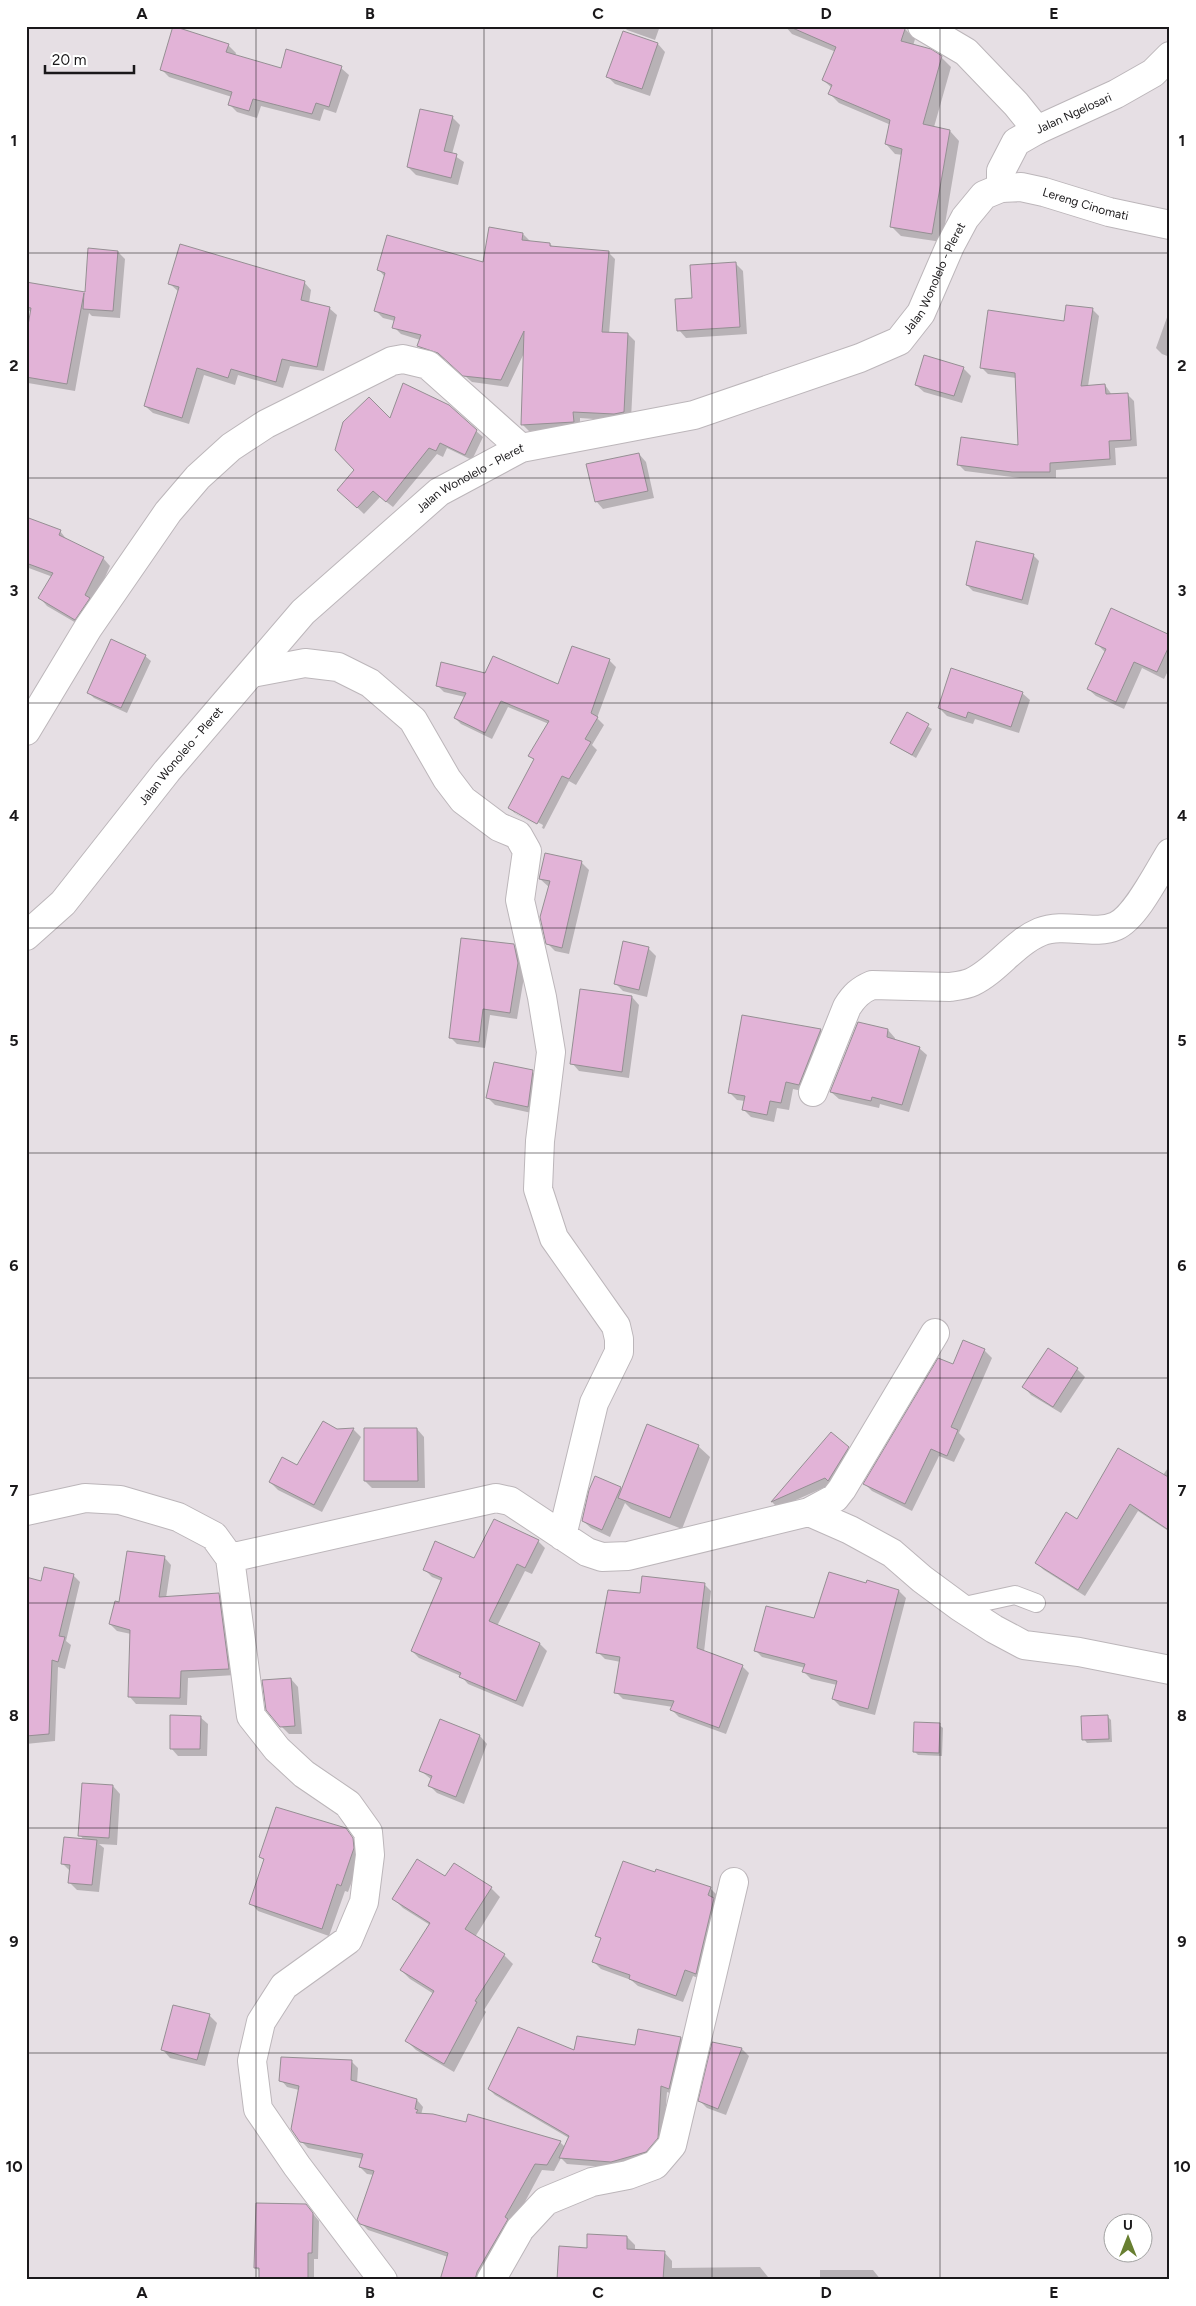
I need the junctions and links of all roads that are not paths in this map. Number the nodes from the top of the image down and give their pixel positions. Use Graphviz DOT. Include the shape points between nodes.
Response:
graph roads {
  1 [pos="922,26"];
  2 [pos="1170,56"];
  3 [pos="1037,130"];
  4 [pos="1001,188"];
  5 [pos="1170,225"];
  6 [pos="521,448"];
  7 [pos="252,673"];
  8 [pos="26,732"];
  9 [pos="1170,853"];
  10 [pos="26,936"];
  11 [pos="813,1092"];
  12 [pos="935,1333"];
  13 [pos="26,1511"];
  14 [pos="809,1512"];
  15 [pos="562,1536"];
  16 [pos="230,1558"];
  17 [pos="1036,1603"];
  18 [pos="960,1607"];
  19 [pos="1170,1670"];
  20 [pos="734,1882"];
  21 [pos="382,2280"];
  22 [pos="491,2280"];
  1 -- 3 [label="street" via="966,52"];
  2 -- 3 [label="street, Jalan Ngelosari" via="1153,73 1116,94"];
  3 -- 4 [label="street, Jalan Ngelosari" via="1016,142 1001,171"];
  4 -- 5 [label="street, Lereng Cinomati" via="1044,192 1109,212"];
  4 -- 6 [label="street, Jalan Wonolelo - Pleret" via="984,195 965,218 921,313 899,341 860,358 694,415"];
  6 -- 7 [label="street, Jalan Wonolelo - Pleret" via="439,492 304,612"];
  6 -- 8 [label="street" via="428,365 403,360 392,361 266,424 231,447 198,477 168,512 88,628"];
  7 -- 10 [label="street, Jalan Wonolelo - Pleret" via="167,771 63,904"];
  7 -- 15 [label="street" via="305,663 338,667 370,683 414,720 447,779 463,800 500,827 518,835 527,851 520,900 551,1052 540,1141 538,1189 554,1238 616,1326 619,1339 619,1352 594,1403"];
  9 -- 11 [label="street" via="1136,906 1116,926 1103,929 1058,928 1038,933 982,976 962,985 872,985 862,989 847,1007"];
  12 -- 14 [label="street" via="842,1489 835,1498"];
  13 -- 16 [label="street" via="85,1498 120,1500 185,1520 214,1536"];
  14 -- 15 [label="street" via="628,1556 602,1557 587,1552"];
  14 -- 18 [label="street" via="892,1553"];
  15 -- 16 [label="street" via="510,1501 496,1498"];
  16 -- 21 [label="street" via="251,1716 277,1749 304,1774 348,1804 368,1832 370,1855 364,1902 348,1940 284,1986 261,2022 252,2061 258,2109"];
  17 -- 18 [label="lane" via="1015,1595"];
  18 -- 19 [label="street" via="1024,1644"];
  20 -- 22 [label="street" via="672,2145 655,2166 592,2182 546,2201 520,2229"];
}
